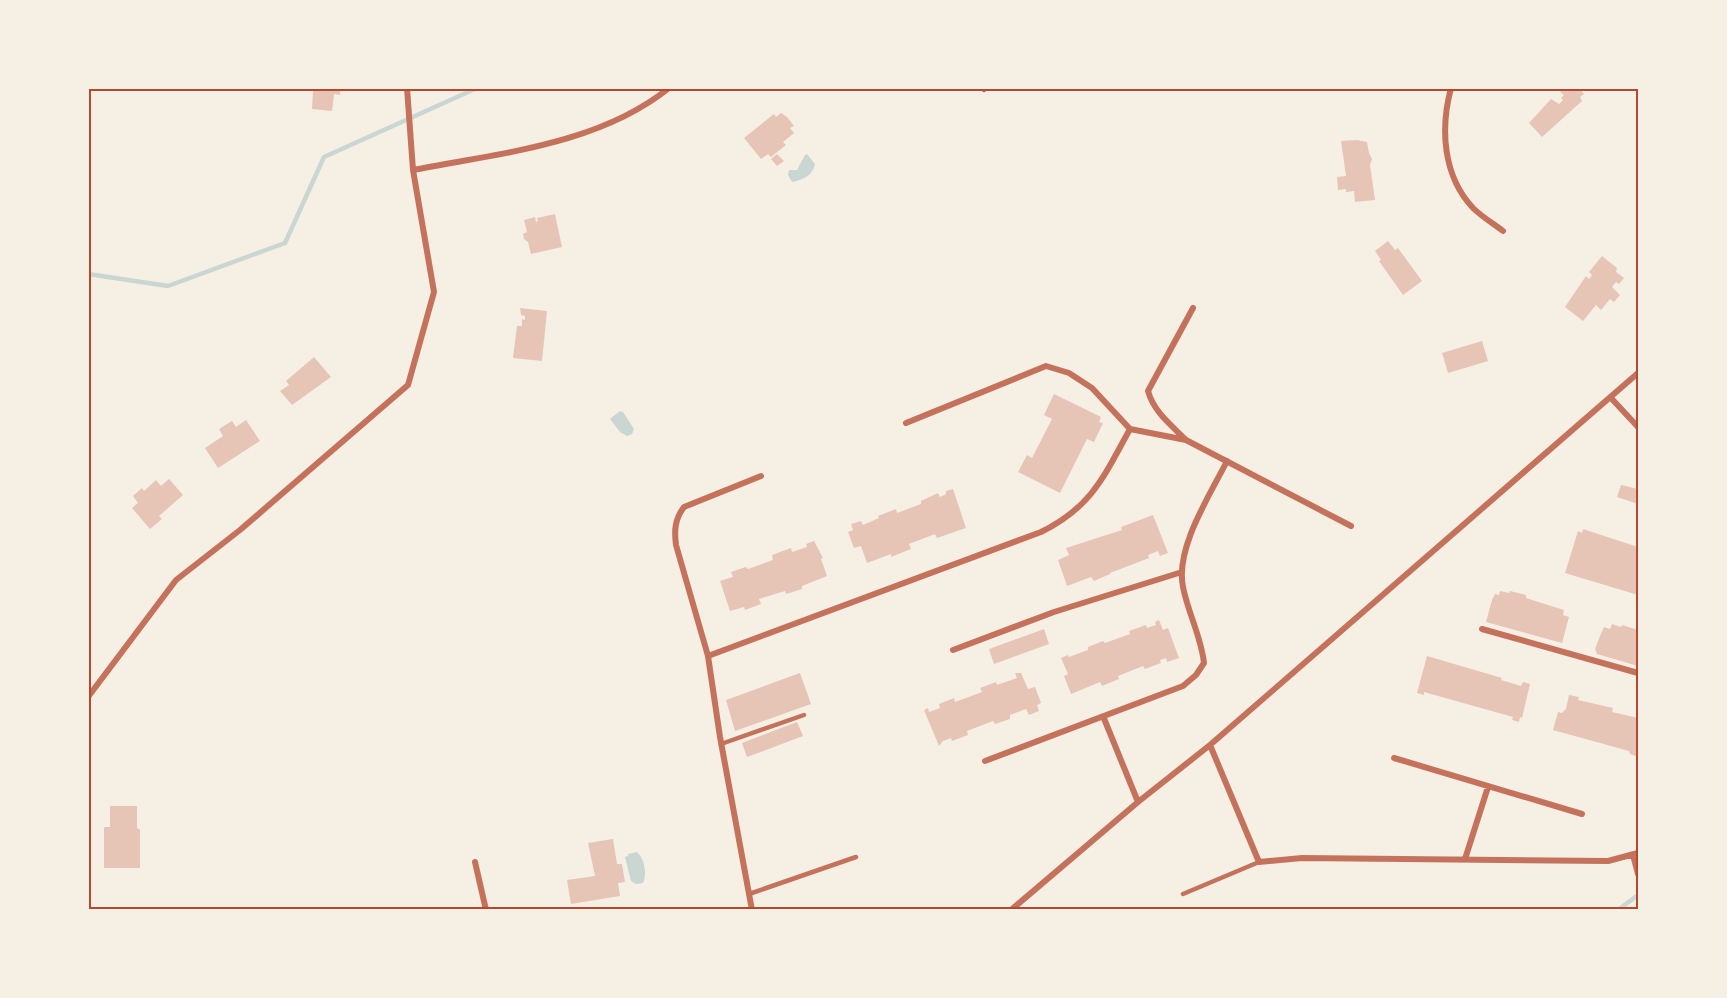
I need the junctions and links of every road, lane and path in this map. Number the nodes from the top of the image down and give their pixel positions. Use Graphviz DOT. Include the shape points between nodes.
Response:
graph roads {
  1 [pos="407,88"];
  2 [pos="669,88"];
  3 [pos="1451,88"];
  4 [pos="413,170"];
  5 [pos="1503,231"];
  6 [pos="1193,308"];
  7 [pos="1638,373"];
  8 [pos="1611,398"];
  9 [pos="906,423"];
  10 [pos="1638,427"];
  11 [pos="1130,429"];
  12 [pos="1186,440"];
  13 [pos="1227,461"];
  14 [pos="761,476"];
  15 [pos="1351,526"];
  16 [pos="1182,573"];
  17 [pos="1482,629"];
  18 [pos="953,650"];
  19 [pos="708,656"];
  20 [pos="1638,673"];
  21 [pos="88,697"];
  22 [pos="804,716"];
  23 [pos="1103,716"];
  24 [pos="721,744"];
  25 [pos="1210,745"];
  26 [pos="1394,758"];
  27 [pos="985,761"];
  28 [pos="1488,787"];
  29 [pos="1138,802"];
  30 [pos="1582,814"];
  31 [pos="1636,854"];
  32 [pos="856,857"];
  33 [pos="1465,859"];
  34 [pos="475,862"];
  35 [pos="1258,862"];
  36 [pos="1638,874"];
  37 [pos="749,894"];
  38 [pos="1183,894"];
  39 [pos="486,909"];
  40 [pos="752,909"];
  41 [pos="1011,909"];
  1 -- 4 [label="street"];
  2 -- 4 [label="street" via="642,109 566,140"];
  3 -- 5 [label="street" via="1445,129 1452,173 1474,209"];
  4 -- 21 [label="street" via="434,292 408,385 176,580"];
  6 -- 12 [label="street" via="1148,391 1157,411"];
  7 -- 8 [label="street"];
  8 -- 10 [label="street"];
  8 -- 25 [label="street"];
  9 -- 11 [label="street" via="1046,366 1069,373 1092,388"];
  11 -- 12 [label="street"];
  11 -- 19 [label="street" via="1100,483 1063,522"];
  12 -- 13 [label="street"];
  13 -- 15 [label="street"];
  13 -- 16 [label="street" via="1192,532"];
  14 -- 19 [label="street" via="684,507 678,514 676,545"];
  16 -- 18 [label="street" via="1054,612"];
  16 -- 23 [label="street" via="1204,663 1183,686"];
  17 -- 20 [label="street"];
  19 -- 24 [label="street"];
  22 -- 24 [label="lane"];
  23 -- 27 [label="street"];
  23 -- 29 [label="street"];
  24 -- 37 [label="street"];
  25 -- 29 [label="street"];
  25 -- 35 [label="street"];
  26 -- 28 [label="street"];
  28 -- 30 [label="street"];
  28 -- 33 [label="street"];
  29 -- 41 [label="street"];
  31 -- 33 [label="street" via="1608,861"];
  31 -- 36 [label="street"];
  32 -- 37 [label="lane"];
  33 -- 35 [label="street" via="1302,858"];
  34 -- 39 [label="street"];
  35 -- 38 [label="lane"];
  37 -- 40 [label="street"];
}
